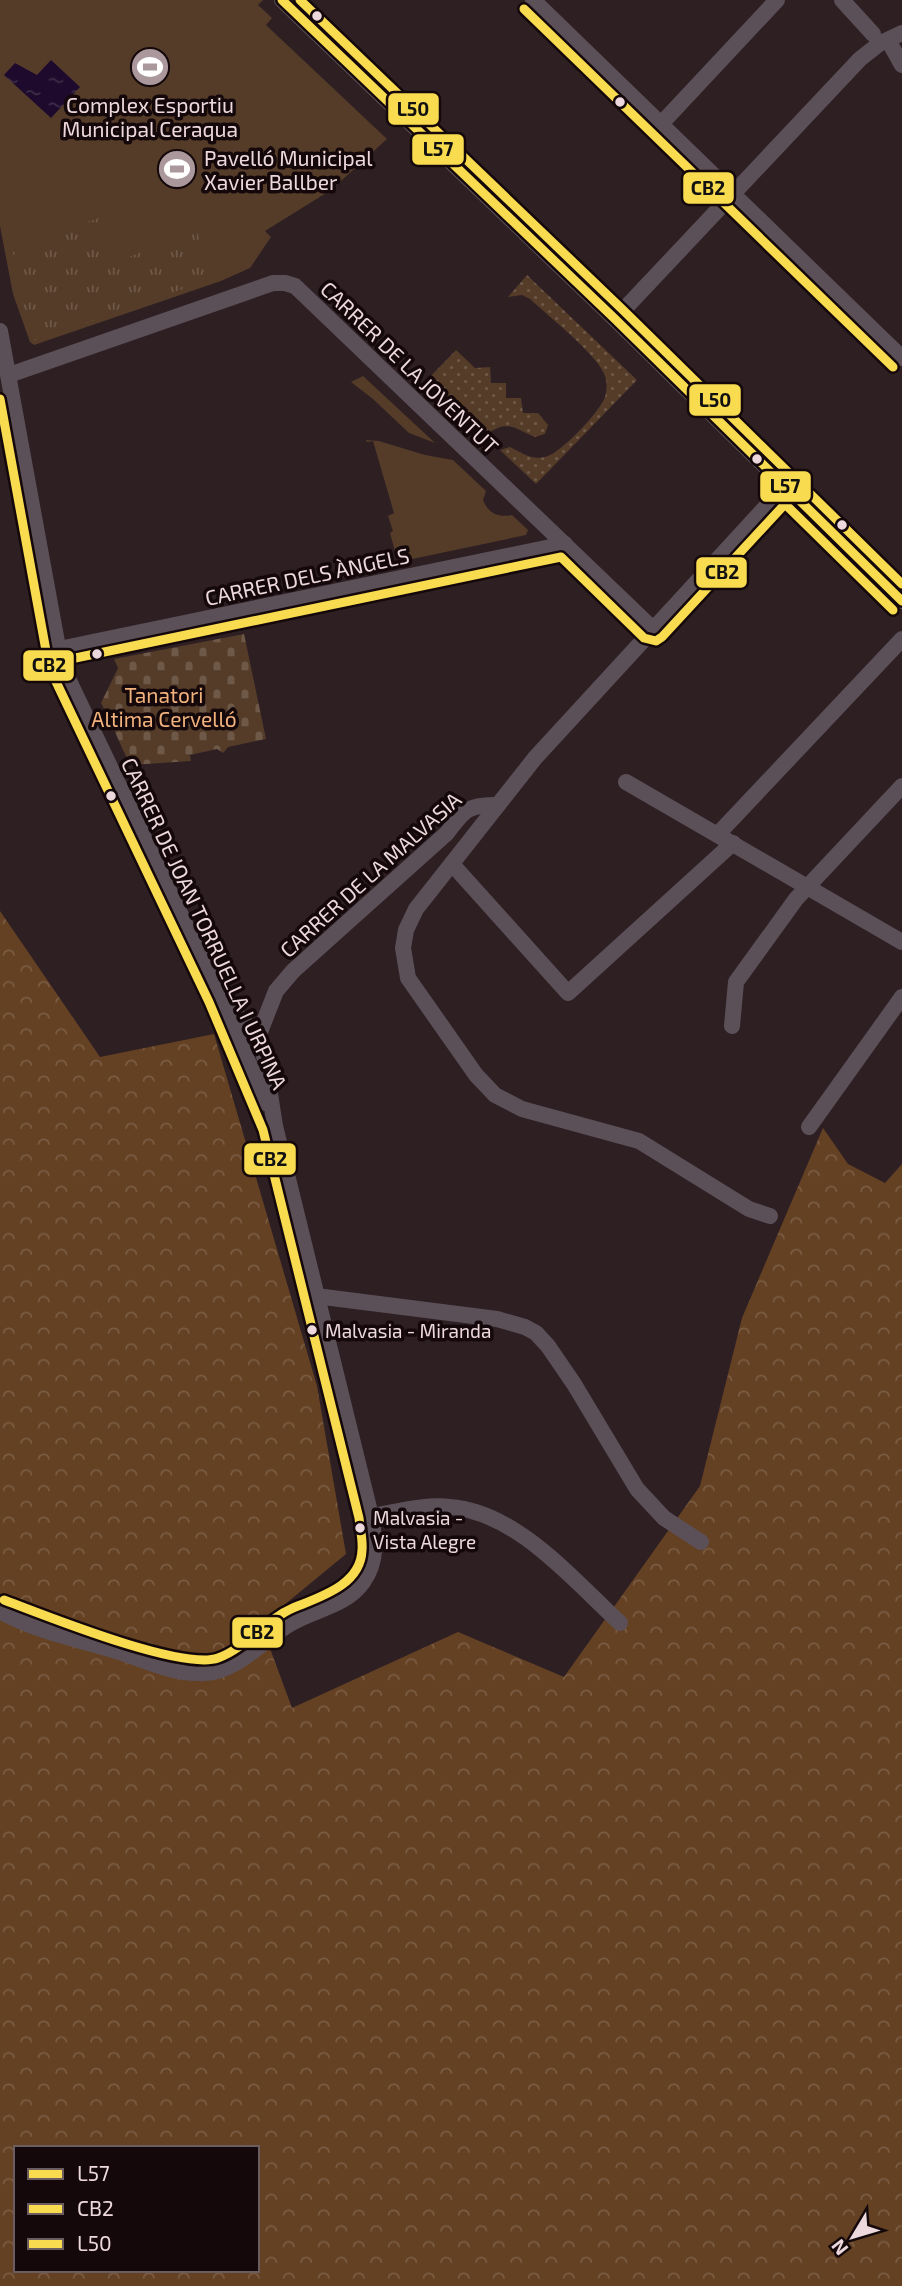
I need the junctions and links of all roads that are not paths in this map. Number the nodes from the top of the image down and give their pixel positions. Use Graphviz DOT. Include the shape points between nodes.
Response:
graph roads {
  1 [pos="533,0"];
  2 [pos="777,0"];
  3 [pos="842,0"];
  4 [pos="287,2"];
  5 [pos="888,36"];
  6 [pos="902,65"];
  7 [pos="661,124"];
  8 [pos="734,194"];
  9 [pos="615,319"];
  10 [pos="0,331"];
  11 [pos="902,358"];
  12 [pos="9,376"];
  13 [pos="785,486"];
  14 [pos="565,544"];
  15 [pos="902,601"];
  16 [pos="653,629"];
  17 [pos="902,639"];
  18 [pos="59,649"];
  19 [pos="626,782"];
  20 [pos="902,786"];
  21 [pos="498,805"];
  22 [pos="718,834"];
  23 [pos="733,843"];
  24 [pos="452,864"];
  25 [pos="807,888"];
  26 [pos="902,942"];
  27 [pos="902,997"];
  28 [pos="220,998"];
  29 [pos="732,1026"];
  30 [pos="258,1037"];
  31 [pos="275,1126"];
  32 [pos="809,1128"];
  33 [pos="770,1216"];
  34 [pos="316,1296"];
  35 [pos="370,1516"];
  36 [pos="701,1542"];
  37 [pos="0,1611"];
  38 [pos="620,1623"];
  1 -- 7 [label="street"];
  2 -- 7 [label="street"];
  3 -- 5 [label="street"];
  4 -- 9 [label="street"];
  5 -- 6 [label="street"];
  5 -- 8 [label="street"];
  7 -- 8 [label="street"];
  8 -- 9 [label="street"];
  8 -- 11 [label="street"];
  9 -- 13 [label="street"];
  10 -- 12 [label="street, CARRER DE JOAN TORRUELLA I URPINA"];
  12 -- 14 [label="street, CARRER DE LA JOVENTUT" via="263,286 295,286"];
  12 -- 18 [label="street, CARRER DE JOAN TORRUELLA I URPINA"];
  13 -- 15 [label="street"];
  13 -- 16 [label="street"];
  14 -- 16 [label="street, CARRER DE LA JOVENTUT"];
  14 -- 18 [label="street, CARRER DELS ÀNGELS"];
  16 -- 21 [label="street"];
  17 -- 22 [label="street"];
  18 -- 28 [label="street, CARRER DE JOAN TORRUELLA I URPINA" via="66,679"];
  19 -- 22 [label="street"];
  20 -- 25 [label="street"];
  21 -- 24 [label="street"];
  21 -- 30 [label="street, CARRER DE LA MALVASIA" via="468,808 447,833 293,971 276,991"];
  22 -- 23 [label="street"];
  23 -- 24 [label="street" via="568,993"];
  23 -- 25 [label="street"];
  24 -- 33 [label="street" via="409,922 403,958 415,990 485,1085 522,1109 639,1141 749,1209"];
  25 -- 26 [label="street"];
  25 -- 29 [label="street" via="736,982"];
  27 -- 32 [label="street"];
  28 -- 30 [label="street"];
  28 -- 31 [label="street, CARRER DE JOAN TORRUELLA I URPINA"];
  30 -- 31 [label="street"];
  31 -- 34 [label="street"];
  34 -- 35 [label="street"];
  34 -- 36 [label="street" via="497,1319 536,1333 575,1384 637,1489 664,1518"];
  35 -- 37 [label="street" via="375,1548 361,1585 338,1604 293,1622 221,1670 175,1670"];
  35 -- 38 [label="street" via="448,1506 497,1520 539,1548"];
}
